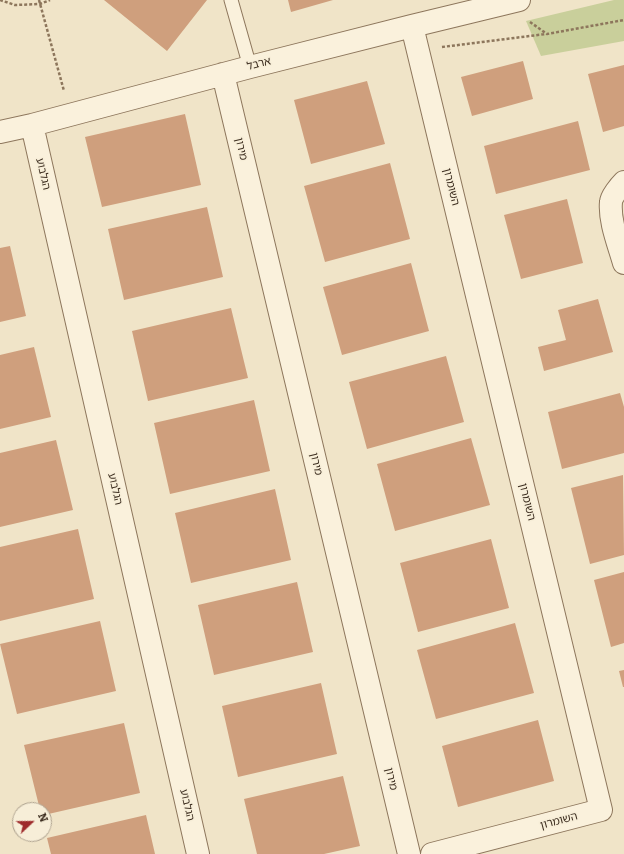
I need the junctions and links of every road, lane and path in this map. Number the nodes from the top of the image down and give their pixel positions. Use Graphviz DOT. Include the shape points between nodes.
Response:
graph roads {
  1 [pos="0,0"];
  2 [pos="39,0"];
  3 [pos="50,0"];
  4 [pos="231,0"];
  5 [pos="511,2"];
  6 [pos="40,4"];
  7 [pos="624,20"];
  8 [pos="412,26"];
  9 [pos="547,34"];
  10 [pos="418,50"];
  11 [pos="250,67"];
  12 [pos="223,74"];
  13 [pos="71,115"];
  14 [pos="32,125"];
  15 [pos="0,132"];
  16 [pos="624,182"];
  17 [pos="624,263"];
  18 [pos="198,854"];
  19 [pos="409,854"];
  20 [pos="432,854"];
  1 -- 6 [label="path" via="15,5"];
  2 -- 6 [label="path"];
  3 -- 6 [label="path"];
  4 -- 11 [label="lane"];
  5 -- 8 [label="street, ארבל"];
  5 -- 9 [label="path"];
  6 -- 13 [label="path"];
  7 -- 9 [label="path"];
  8 -- 10 [label="street, השומרון"];
  8 -- 11 [label="street, ארבל"];
  9 -- 10 [label="path"];
  10 -- 20 [label="street, השומרון" via="601,810"];
  11 -- 12 [label="street, ארבל"];
  12 -- 13 [label="street, ארבל"];
  12 -- 19 [label="street, מירון"];
  13 -- 14 [label="street, ארבל"];
  14 -- 15 [label="street, ארבל"];
  14 -- 18 [label="street, הגלבוע"];
  16 -- 17 [label="street" via="611,201 611,219"];
}
